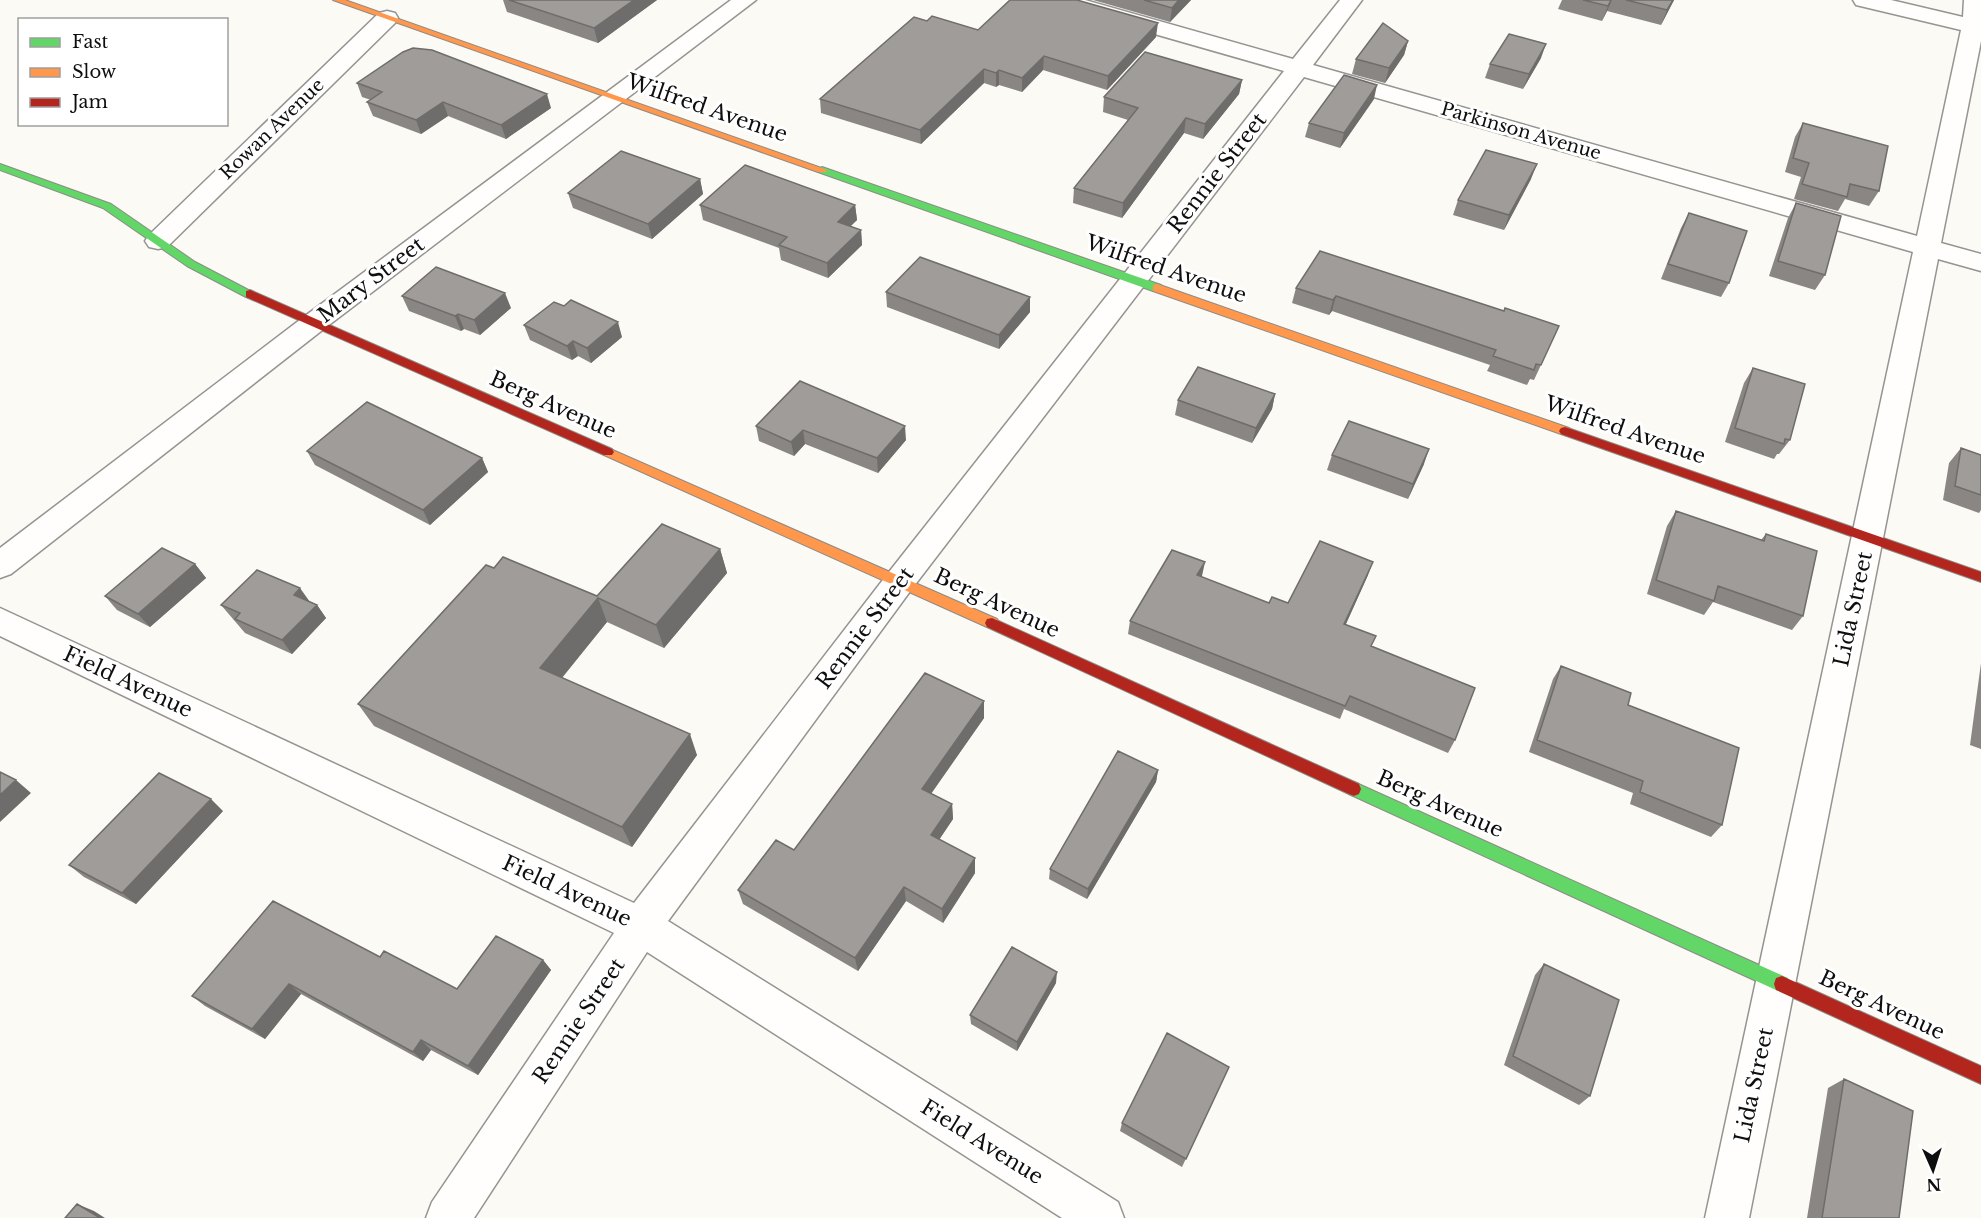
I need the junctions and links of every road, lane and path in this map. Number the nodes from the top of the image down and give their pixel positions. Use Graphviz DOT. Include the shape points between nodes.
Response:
graph roads {
  1 [pos="337,0"];
  2 [pos="745,0"];
  3 [pos="1061,0"];
  4 [pos="1351,0"];
  5 [pos="1864,0"];
  6 [pos="387,18"];
  7 [pos="1976,18"];
  8 [pos="1299,67"];
  9 [pos="615,98"];
  10 [pos="0,166"];
  11 [pos="158,241"];
  12 [pos="1927,248"];
  13 [pos="1981,263"];
  14 [pos="1134,280"];
  15 [pos="315,322"];
  16 [pos="1868,537"];
  17 [pos="0,565"];
  18 [pos="1981,577"];
  19 [pos="900,581"];
  20 [pos="0,621"];
  21 [pos="641,926"];
  22 [pos="1776,979"];
  23 [pos="1981,1074"];
  24 [pos="448,1218"];
  25 [pos="1102,1218"];
  26 [pos="1727,1218"];
  1 -- 6 [label="street, Wilfred Avenue"];
  2 -- 9 [label="street, Mary Street"];
  3 -- 8 [label="street, Parkinson Avenue"];
  4 -- 8 [label="street, Rennie Street"];
  5 -- 7 [label="street"];
  6 -- 9 [label="street, Wilfred Avenue"];
  6 -- 11 [label="street, Rowan Avenue"];
  7 -- 12 [label="street, Lida Street"];
  8 -- 12 [label="street, Parkinson Avenue"];
  8 -- 14 [label="street, Rennie Street"];
  9 -- 14 [label="street, Wilfred Avenue"];
  9 -- 15 [label="street, Mary Street"];
  10 -- 11 [label="street, Berg Avenue" via="107,206"];
  11 -- 15 [label="street, Berg Avenue" via="231,286"];
  12 -- 13 [label="street, Parkinson Avenue"];
  12 -- 16 [label="street, Lida Street"];
  14 -- 16 [label="street, Wilfred Avenue"];
  14 -- 19 [label="street, Rennie Street"];
  15 -- 17 [label="street, Mary Street"];
  15 -- 19 [label="street, Berg Avenue"];
  16 -- 18 [label="street, Wilfred Avenue"];
  16 -- 22 [label="street, Lida Street"];
  19 -- 21 [label="street, Rennie Street"];
  19 -- 22 [label="street, Berg Avenue"];
  20 -- 21 [label="street, Field Avenue"];
  21 -- 24 [label="street, Rennie Street"];
  21 -- 25 [label="street, Field Avenue"];
  22 -- 23 [label="street, Berg Avenue"];
  22 -- 26 [label="street, Lida Street"];
}
